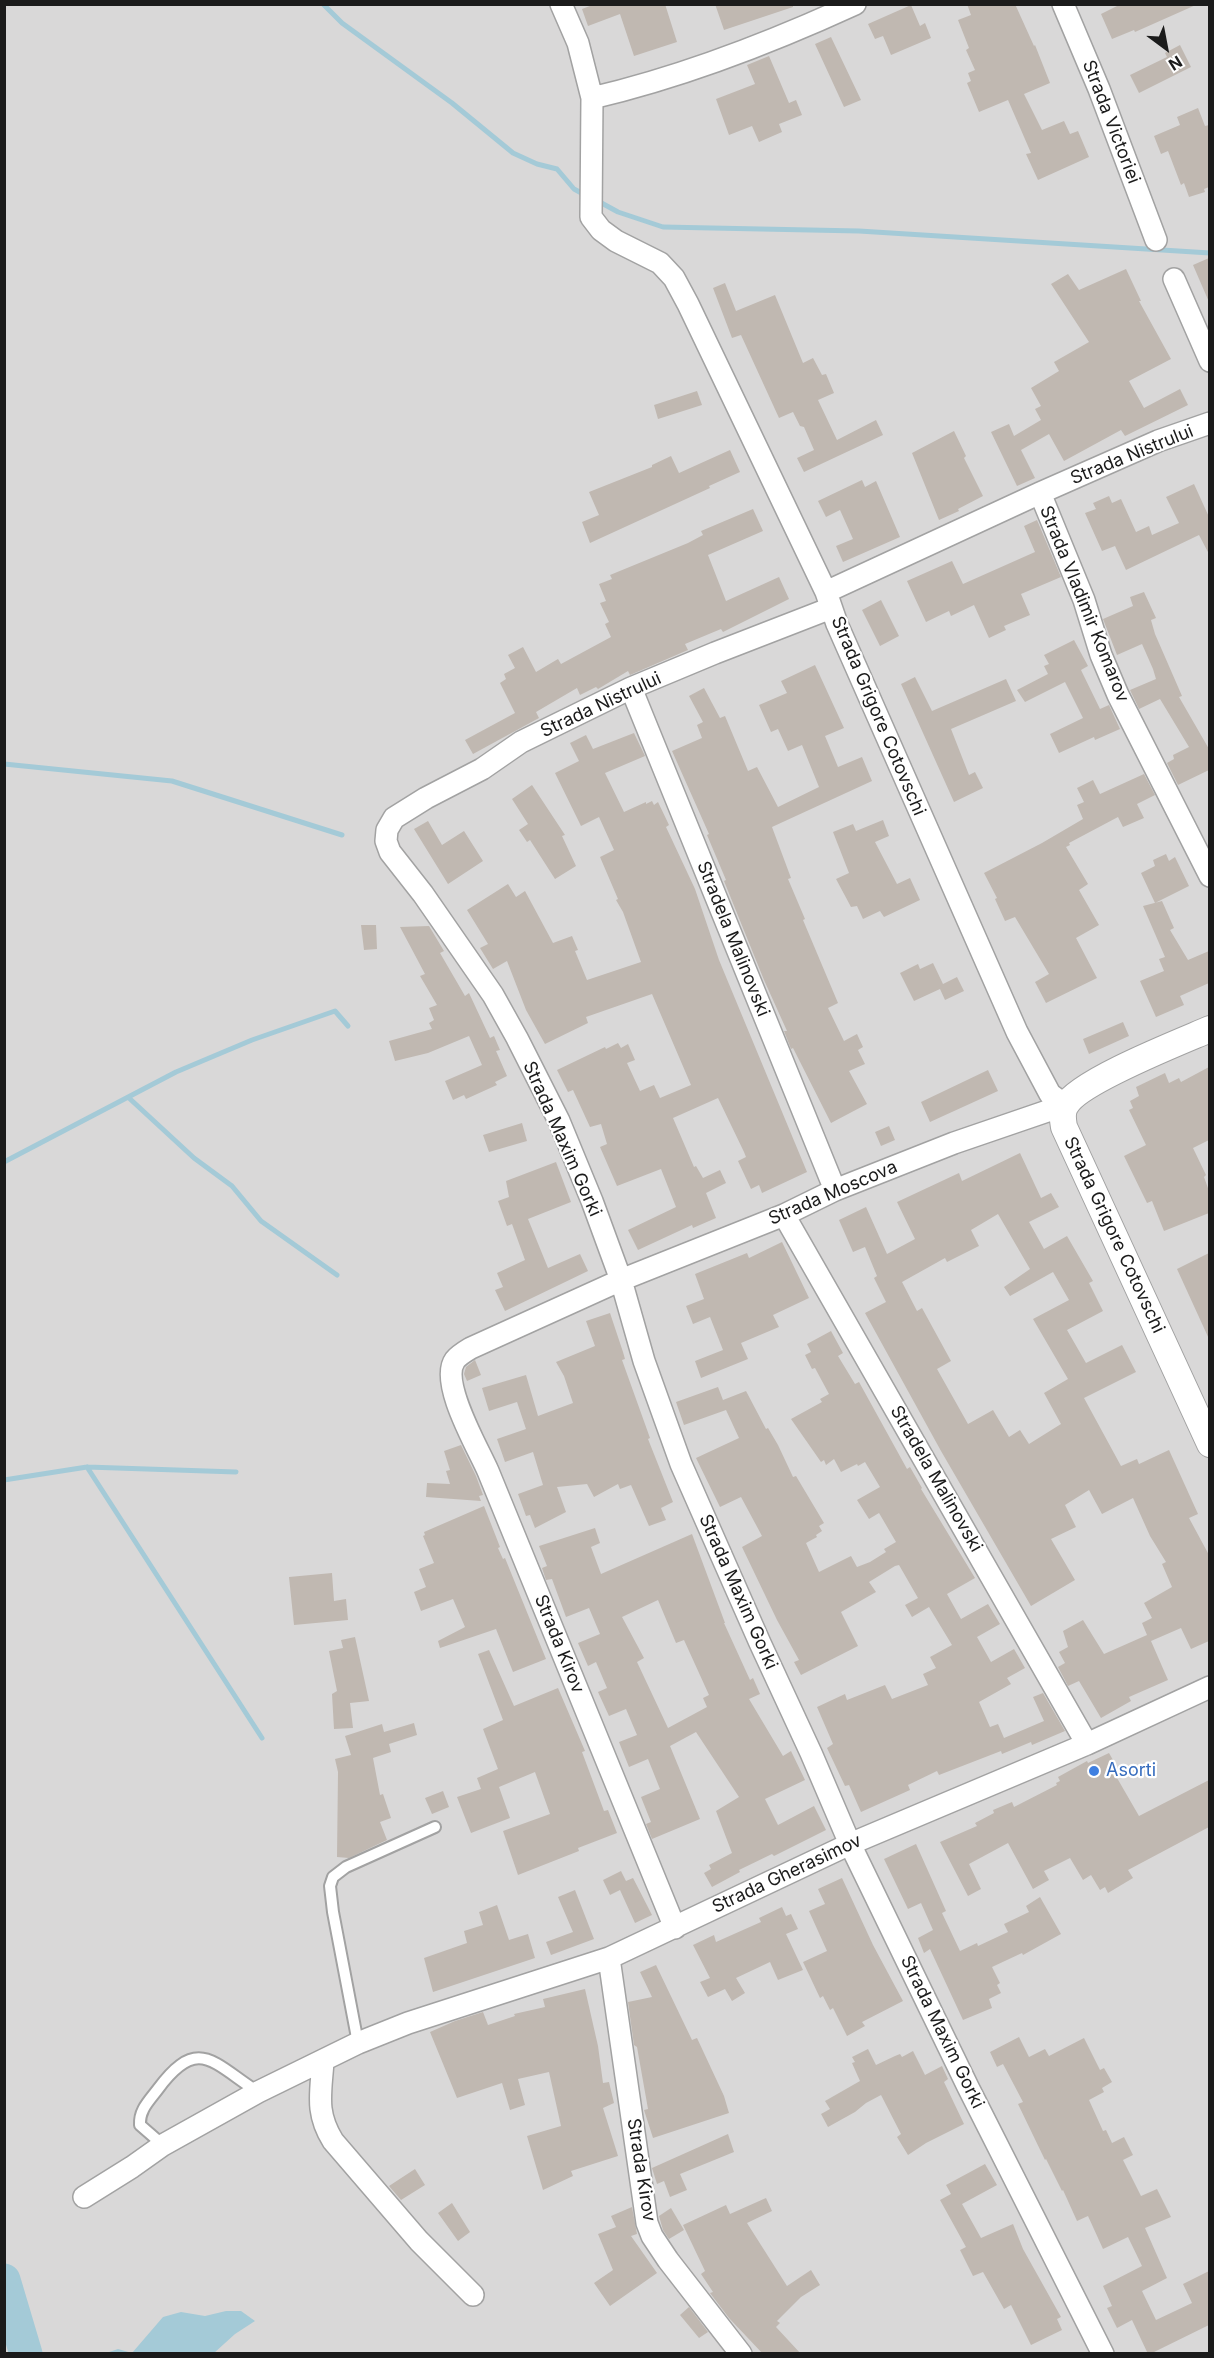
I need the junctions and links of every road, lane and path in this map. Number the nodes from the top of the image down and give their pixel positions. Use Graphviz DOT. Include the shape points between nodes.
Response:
graph roads {
  1 [pos="561,4"];
  2 [pos="855,4"];
  3 [pos="1063,4"];
  4 [pos="592,98"];
  5 [pos="1156,240"];
  6 [pos="1174,279"];
  7 [pos="1209,361"];
  8 [pos="1209,423"];
  9 [pos="1040,493"];
  10 [pos="828,600"];
  11 [pos="631,688"];
  12 [pos="387,830"];
  13 [pos="1209,876"];
  14 [pos="1209,1029"];
  15 [pos="1065,1105"];
  16 [pos="835,1190"];
  17 [pos="784,1215"];
  18 [pos="621,1280"];
  19 [pos="455,1360"];
  20 [pos="1209,1444"];
  21 [pos="1209,1687"];
  22 [pos="1088,1744"];
  23 [pos="435,1827"];
  24 [pos="850,1844"];
  25 [pos="675,1928"];
  26 [pos="609,1958"];
  27 [pos="358,2043"];
  28 [pos="323,2061"];
  29 [pos="258,2092"];
  30 [pos="163,2145"];
  31 [pos="84,2197"];
  32 [pos="473,2295"];
  33 [pos="741,2354"];
  34 [pos="1103,2354"];
  1 -- 4 [label="street, Strada Grigore Cotovschi" via="578,43"];
  2 -- 4 [label="street" via="692,70"];
  3 -- 5 [label="street, Strada Victoriei"];
  4 -- 10 [label="street, Strada Grigore Cotovschi" via="591,217 601,230 660,263 674,278"];
  6 -- 7 [label="street"];
  8 -- 9 [label="street, Strada Nistrului"];
  9 -- 10 [label="street, Strada Nistrului"];
  9 -- 13 [label="street, Strada Vladimir Komarov" via="1118,695"];
  10 -- 11 [label="street, Strada Nistrului"];
  10 -- 15 [label="street, Strada Grigore Cotovschi" via="1017,1032 1050,1094"];
  11 -- 12 [label="street, Strada Nistrului" via="521,742 482,769 404,811"];
  11 -- 16 [label="street, Stradela Malinovski"];
  12 -- 18 [label="street, Strada Maxim Gorki" via="390,852 493,995 517,1038 559,1120"];
  14 -- 15 [label="street, Strada Moscova" via="1088,1085"];
  15 -- 16 [label="street, Strada Moscova"];
  15 -- 20 [label="street, Strada Grigore Cotovschi" via="1064,1127"];
  16 -- 17 [label="street, Strada Moscova"];
  17 -- 18 [label="street, Strada Moscova"];
  17 -- 22 [label="street, Stradela Malinovski"];
  18 -- 19 [label="street, Strada Moscova" via="471,1348"];
  18 -- 24 [label="street, Strada Maxim Gorki" via="644,1361 681,1464"];
  19 -- 25 [label="street, Strada Kirov" via="451,1384 456,1399"];
  21 -- 22 [label="street, Strada Gherasimov"];
  22 -- 24 [label="street, Strada Gherasimov"];
  23 -- 27 [label="lane" via="346,1867 333,1877 333,1912"];
  24 -- 25 [label="street, Strada Gherasimov"];
  24 -- 34 [label="street, Strada Maxim Gorki"];
  25 -- 26 [label="street, Strada Gherasimov"];
  26 -- 27 [label="street, Strada Gherasimov"];
  26 -- 33 [label="street, Strada Kirov" via="652,2236"];
  27 -- 28 [label="street, Strada Gherasimov"];
  28 -- 29 [label="street, Strada Gherasimov"];
  28 -- 32 [label="street" via="320,2112 324,2127 419,2241"];
  29 -- 30 [label="street, Strada Gherasimov"];
  29 -- 30 [label="lane" via="208,2059 191,2058 172,2070 142,2110 140,2126"];
  30 -- 31 [label="street, Strada Gherasimov"];
}
